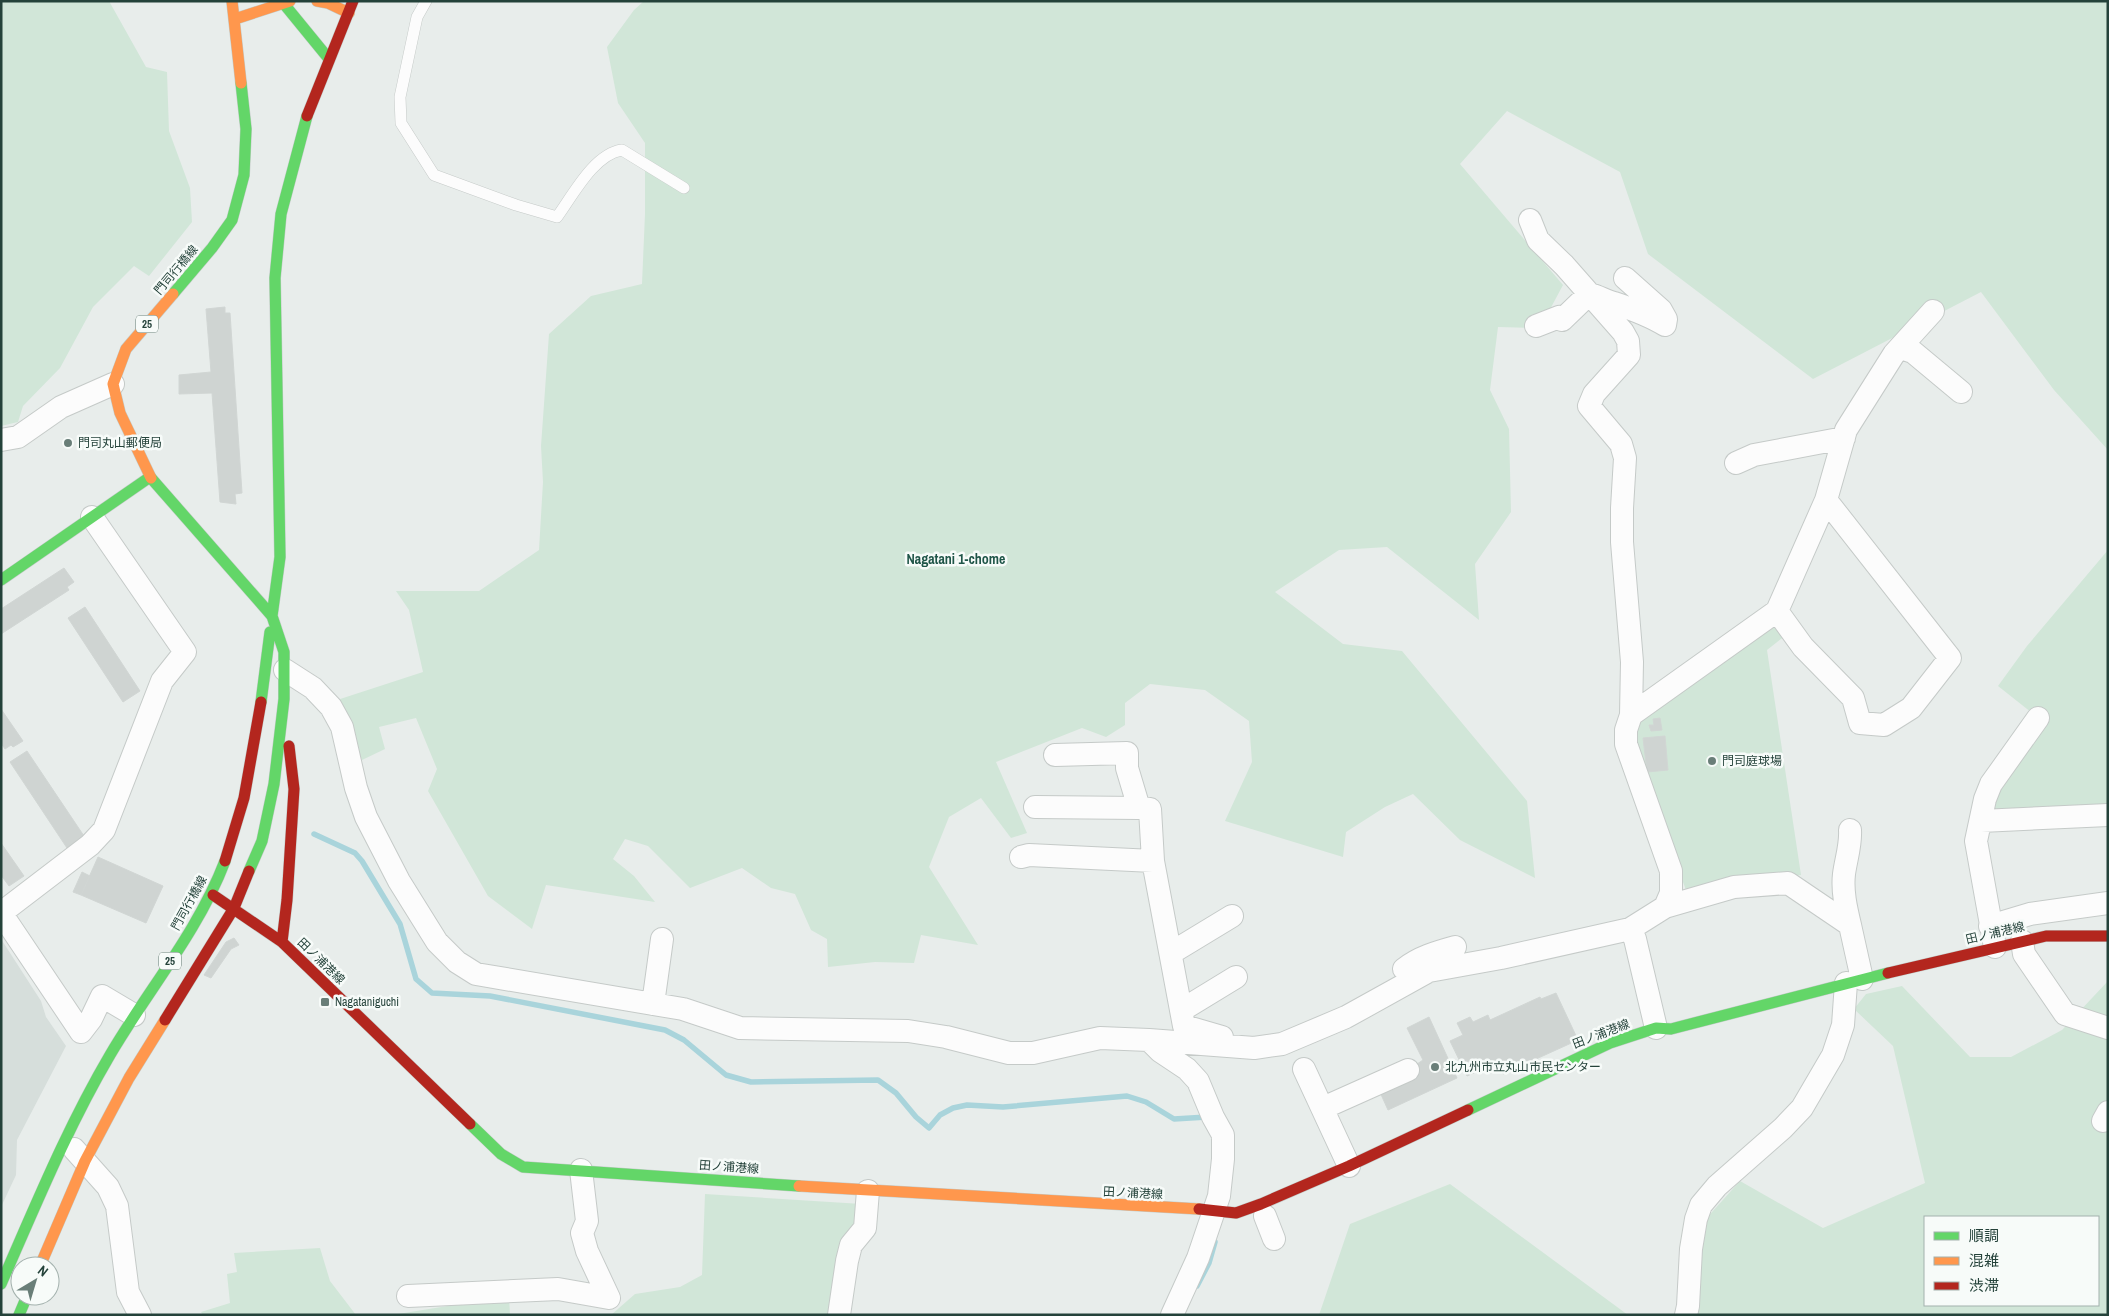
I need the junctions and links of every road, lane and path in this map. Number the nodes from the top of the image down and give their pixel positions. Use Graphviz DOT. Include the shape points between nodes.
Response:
graph roads {
  1 [pos="232,1"];
  2 [pos="317,1"];
  3 [pos="353,1"];
  4 [pos="426,1"];
  5 [pos="286,2"];
  6 [pos="349,13"];
  7 [pos="235,19"];
  8 [pos="329,59"];
  9 [pos="684,188"];
  10 [pos="1530,220"];
  11 [pos="1624,278"];
  12 [pos="1589,294"];
  13 [pos="1933,311"];
  14 [pos="1536,326"];
  15 [pos="1901,348"];
  16 [pos="113,384"];
  17 [pos="1961,392"];
  18 [pos="1844,438"];
  19 [pos="7,441"];
  20 [pos="1736,463"];
  21 [pos="150,477"];
  22 [pos="1826,500"];
  23 [pos="92,517"];
  24 [pos="1,580"];
  25 [pos="1777,611"];
  26 [pos="272,616"];
  27 [pos="285,670"];
  28 [pos="284,699"];
  29 [pos="1632,715"];
  30 [pos="2038,718"];
  31 [pos="1055,755"];
  32 [pos="1035,807"];
  33 [pos="1139,808"];
  34 [pos="2108,815"];
  35 [pos="1981,821"];
  36 [pos="1850,830"];
  37 [pos="1022,857"];
  38 [pos="1152,861"];
  39 [pos="212,894"];
  40 [pos="2108,903"];
  41 [pos="1665,907"];
  42 [pos="234,908"];
  43 [pos="1,913"];
  44 [pos="1232,916"];
  45 [pos="1850,925"];
  46 [pos="1990,926"];
  47 [pos="1630,929"];
  48 [pos="2108,936"];
  49 [pos="662,939"];
  50 [pos="2022,941"];
  51 [pos="282,942"];
  52 [pos="1456,947"];
  53 [pos="1995,947"];
  54 [pos="1171,954"];
  55 [pos="1236,976"];
  56 [pos="1854,981"];
  57 [pos="654,1004"];
  58 [pos="1182,1010"];
  59 [pos="134,1015"];
  60 [pos="1346,1017"];
  61 [pos="1656,1028"];
  62 [pos="2108,1028"];
  63 [pos="1149,1040"];
  64 [pos="1230,1048"];
  65 [pos="1304,1069"];
  66 [pos="1408,1070"];
  67 [pos="1323,1108"];
  68 [pos="65,1138"];
  69 [pos="85,1161"];
  70 [pos="1349,1166"];
  71 [pos="581,1170"];
  72 [pos="868,1191"];
  73 [pos="1214,1210"];
  74 [pos="1265,1216"];
  75 [pos="1274,1239"];
  76 [pos="44,1256"];
  77 [pos="1,1284"];
  78 [pos="408,1296"];
  79 [pos="140,1315"];
  80 [pos="839,1315"];
  81 [pos="1172,1315"];
  82 [pos="1686,1315"];
  1 -- 7 [label="main road, 門司行橋線 / 25"];
  2 -- 6 [label="main road"];
  3 -- 6 [label="main road, 門司行橋線"];
  4 -- 9 [label="lane" via="416,17 400,97 401,123 434,175 516,206 557,216 598,161 622,150"];
  5 -- 7 [label="main road"];
  5 -- 8 [label="main road"];
  6 -- 8 [label="main road, 門司行橋線"];
  7 -- 16 [label="main road, 門司行橋線 / 25" via="246,129 244,175 232,220 126,349"];
  8 -- 26 [label="main road, 門司行橋線" via="307,114 281,214 275,278 280,557"];
  10 -- 12 [label="street" via="1538,240"];
  11 -- 12 [label="street" via="1661,310 1666,318 1664,325 1624,305"];
  12 -- 14 [label="street" via="1562,320 1559,317"];
  12 -- 29 [label="street" via="1628,341 1629,355 1594,394 1589,406 1621,444 1625,458 1622,542 1632,648"];
  13 -- 15 [label="street"];
  15 -- 17 [label="street" via="1913,352"];
  15 -- 18 [label="street" via="1878,378"];
  16 -- 19 [label="street" via="61,407"];
  16 -- 21 [label="main road, 25" via="120,413"];
  18 -- 20 [label="street" via="1754,455"];
  18 -- 22 [label="street"];
  21 -- 23 [label="main road"];
  21 -- 26 [label="main road, 25"];
  22 -- 25 [label="street"];
  22 -- 25 [label="street" via="1950,658 1911,708 1884,725 1860,723 1853,698 1803,647"];
  23 -- 24 [label="main road"];
  23 -- 43 [label="street" via="185,652 162,681 104,830 90,845"];
  25 -- 29 [label="street"];
  26 -- 27 [label="main road, 25" via="284,652"];
  26 -- 39 [label="main road, 門司行橋線 / 25" via="256,739 239,816"];
  27 -- 28 [label="main road, 25"];
  27 -- 57 [label="street" via="313,688 332,707 342,727 366,817 399,881 437,942 457,962 476,974"];
  28 -- 42 [label="main road, 25" via="274,784 262,841"];
  28 -- 51 [label="main road" via="294,789"];
  29 -- 41 [label="street" via="1626,730 1626,744 1671,871 1671,893"];
  30 -- 35 [label="street" via="1991,784"];
  31 -- 33 [label="street" via="1127,753 1127,768"];
  32 -- 33 [label="street"];
  33 -- 38 [label="street" via="1150,810"];
  34 -- 35 [label="street"];
  35 -- 46 [label="street" via="1976,841"];
  36 -- 45 [label="street" via="1843,890"];
  37 -- 38 [label="street"];
  38 -- 54 [label="street"];
  39 -- 42 [label="main road, 田ノ浦港線"];
  39 -- 59 [label="main road, 門司行橋線 / 25"];
  40 -- 46 [label="street" via="2030,914"];
  41 -- 45 [label="street" via="1734,886 1788,882"];
  41 -- 47 [label="street"];
  42 -- 51 [label="main road, 田ノ浦港線"];
  42 -- 69 [label="main road, 25" via="129,1078"];
  43 -- 59 [label="street" via="81,1032 92,1019 102,996"];
  44 -- 54 [label="street"];
  45 -- 56 [label="street"];
  46 -- 53 [label="street"];
  47 -- 60 [label="street" via="1429,971"];
  47 -- 61 [label="street"];
  48 -- 50 [label="main road, 田ノ浦港線" via="2046,936"];
  49 -- 57 [label="street"];
  50 -- 53 [label="main road, 田ノ浦港線"];
  50 -- 62 [label="street" via="2024,954 2065,1014"];
  51 -- 71 [label="main road, 田ノ浦港線" via="501,1154 523,1167"];
  52 -- 60 [label="street" via="1413,962 1344,1010"];
  53 -- 56 [label="main road, 田ノ浦港線"];
  54 -- 58 [label="street"];
  55 -- 58 [label="street"];
  56 -- 61 [label="main road, 田ノ浦港線" via="1671,1029"];
  56 -- 82 [label="street" via="1833,1054 1802,1108 1717,1186 1701,1205 1691,1249"];
  57 -- 63 [label="street" via="684,1009 740,1028 908,1031 1009,1053 1034,1053 1100,1038"];
  58 -- 64 [label="street" via="1184,1026 1221,1036"];
  59 -- 68 [label="main road, 門司行橋線 / 25"];
  60 -- 64 [label="street" via="1282,1044"];
  61 -- 70 [label="main road, 田ノ浦港線" via="1610,1043 1555,1067"];
  63 -- 64 [label="street"];
  63 -- 73 [label="street" via="1198,1081 1223,1135 1224,1159"];
  65 -- 67 [label="street"];
  66 -- 67 [label="street"];
  67 -- 70 [label="street"];
  68 -- 69 [label="street"];
  68 -- 77 [label="main road, 門司行橋線 / 25"];
  69 -- 76 [label="main road, 25"];
  69 -- 79 [label="street" via="108,1187 117,1206 128,1292"];
  70 -- 73 [label="main road, 田ノ浦港線" via="1236,1213"];
  71 -- 72 [label="main road, 田ノ浦港線"];
  71 -- 78 [label="street" via="587,1221 582,1233 609,1298 558,1288"];
  72 -- 73 [label="main road, 田ノ浦港線"];
  72 -- 80 [label="street" via="865,1228 852,1245 847,1261"];
  73 -- 81 [label="street" via="1198,1258"];
  74 -- 75 [label="street"];
}
